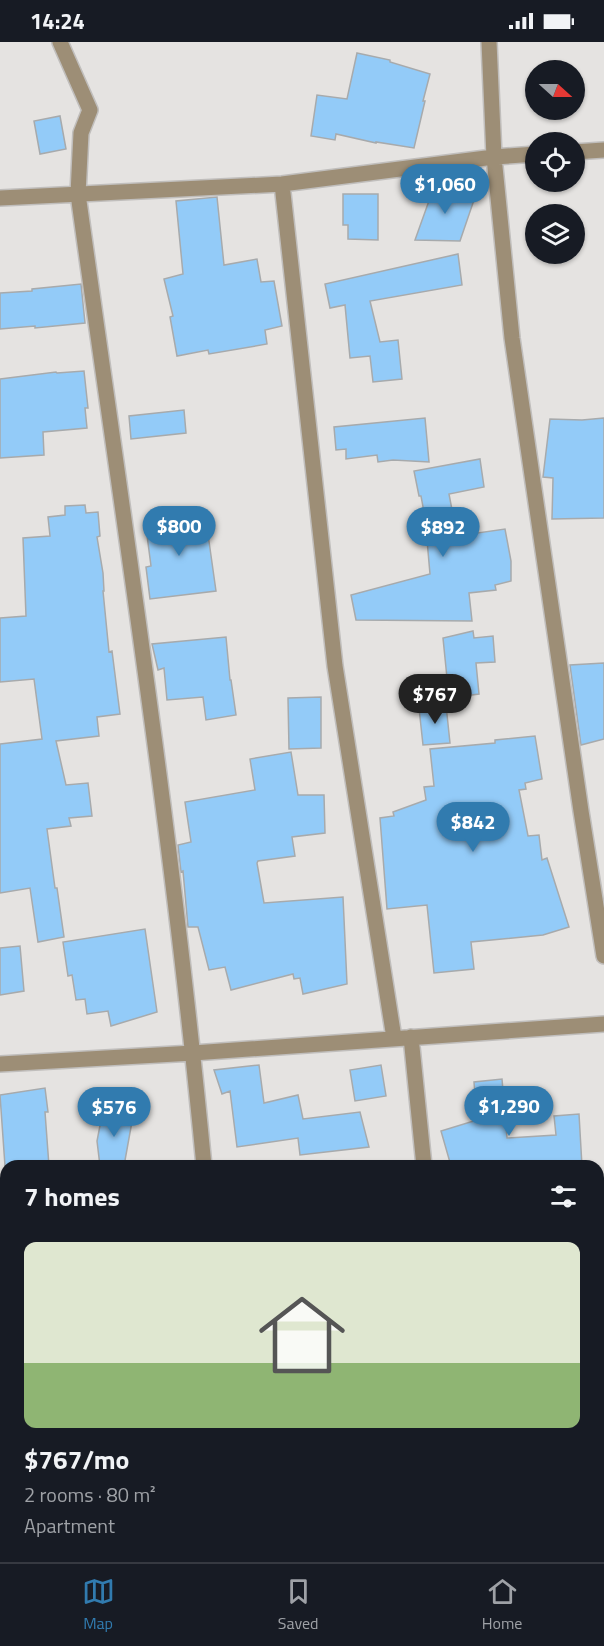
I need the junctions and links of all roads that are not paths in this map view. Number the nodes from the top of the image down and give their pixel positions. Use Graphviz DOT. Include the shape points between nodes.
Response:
graph roads {
  1 [pos="60,42"];
  2 [pos="489,42"];
  3 [pos="604,150"];
  4 [pos="585,151"];
  5 [pos="525,155"];
  6 [pos="494,157"];
  7 [pos="282,183"];
  8 [pos="78,194"];
  9 [pos="0,198"];
  10 [pos="604,956"];
  11 [pos="604,1024"];
  12 [pos="411,1037"];
  13 [pos="394,1038"];
  14 [pos="193,1053"];
  15 [pos="0,1064"];
  16 [pos="203,1160"];
  17 [pos="423,1160"];
  1 -- 8 [label="street" via="90,110 81,133"];
  2 -- 6 [label="street"];
  3 -- 4 [label="street"];
  5 -- 6 [label="street"];
  6 -- 7 [label="street"];
  6 -- 10 [label="street" via="512,338"];
  7 -- 8 [label="street"];
  7 -- 13 [label="street" via="335,666"];
  8 -- 9 [label="street"];
  8 -- 14 [label="street" via="162,798"];
  11 -- 12 [label="street"];
  12 -- 13 [label="street"];
  12 -- 17 [label="street"];
  13 -- 14 [label="street"];
  14 -- 15 [label="street"];
  14 -- 16 [label="street"];
}
